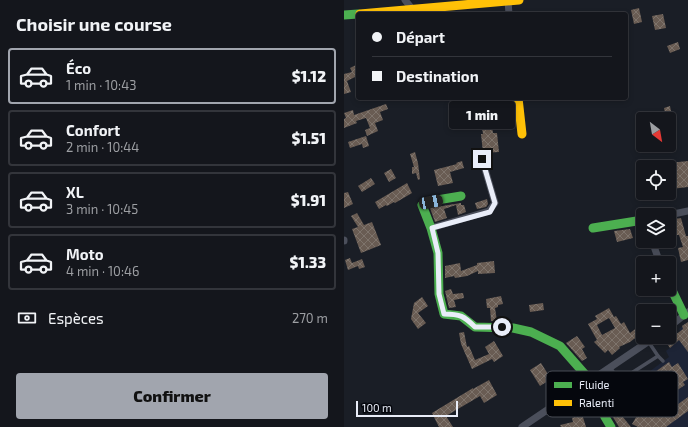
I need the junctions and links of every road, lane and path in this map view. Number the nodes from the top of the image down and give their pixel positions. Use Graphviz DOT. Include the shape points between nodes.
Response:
graph roads {
  1 [pos="405,0"];
  2 [pos="519,0"];
  3 [pos="508,1"];
  4 [pos="413,10"];
  5 [pos="386,12"];
  6 [pos="509,12"];
  7 [pos="356,14"];
  8 [pos="344,15"];
  9 [pos="518,100"];
  10 [pos="522,134"];
  11 [pos="482,159"];
  12 [pos="461,196"];
  13 [pos="688,211"];
  14 [pos="676,214"];
  15 [pos="636,221"];
  16 [pos="432,228"];
  17 [pos="594,228"];
  18 [pos="676,296"];
  19 [pos="686,314"];
  20 [pos="676,322"];
  21 [pos="645,344"];
  22 [pos="649,344"];
  23 [pos="658,356"];
  24 [pos="663,362"];
  25 [pos="610,367"];
  26 [pos="582,371"];
  27 [pos="604,371"];
  28 [pos="613,371"];
  29 [pos="635,371"];
  30 [pos="546,410"];
  31 [pos="605,417"];
  32 [pos="522,427"];
  33 [pos="611,427"];
  1 -- 4 [label="street"];
  2 -- 3 [label="street"];
  3 -- 4 [label="street"];
  3 -- 6 [label="street"];
  4 -- 5 [label="street"];
  7 -- 8 [label="street"];
  9 -- 10 [label="street"];
  11 -- 16 [label="street" via="495,203 490,212"];
  12 -- 16 [label="street" via="422,205"];
  13 -- 14 [label="street"];
  15 -- 17 [label="street"];
  16 -- 26 [label="street" via="438,253 439,294 444,314 457,314 475,327 513,328 531,332 560,346"];
  18 -- 19 [label="street"];
  19 -- 20 [label="street"];
  21 -- 25 [label="street"];
  22 -- 23 [label="lane"];
  23 -- 24 [label="lane"];
  23 -- 29 [label="lane"];
  25 -- 27 [label="street"];
  25 -- 28 [label="lane"];
  30 -- 32 [label="street"];
  31 -- 33 [label="street"];
}
